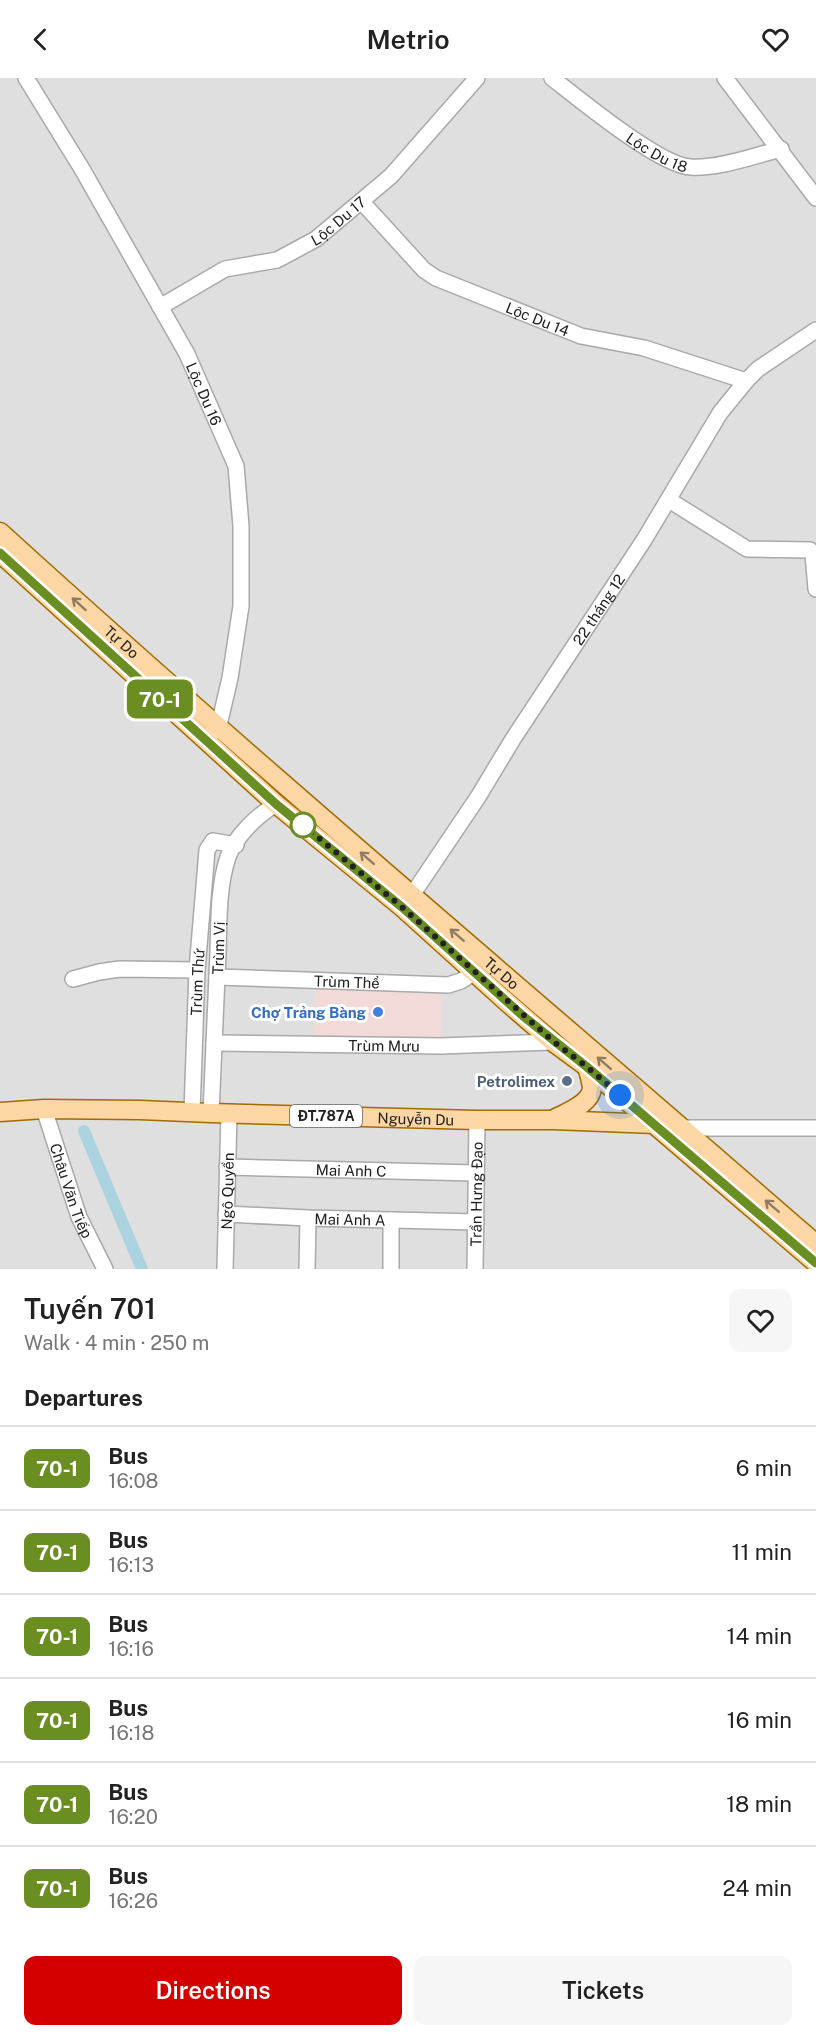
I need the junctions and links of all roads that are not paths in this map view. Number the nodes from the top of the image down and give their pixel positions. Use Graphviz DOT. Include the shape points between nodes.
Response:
graph roads {
  1 [pos="26,78"];
  2 [pos="477,78"];
  3 [pos="552,78"];
  4 [pos="724,78"];
  5 [pos="781,149"];
  6 [pos="816,198"];
  7 [pos="362,202"];
  8 [pos="160,307"];
  9 [pos="816,330"];
  10 [pos="746,381"];
  11 [pos="669,500"];
  12 [pos="0,531"];
  13 [pos="0,553"];
  14 [pos="816,589"];
  15 [pos="219,726"];
  16 [pos="204,740"];
  17 [pos="276,804"];
  18 [pos="236,845"];
  19 [pos="407,902"];
  20 [pos="197,970"];
  21 [pos="475,972"];
  22 [pos="217,977"];
  23 [pos="74,979"];
  24 [pos="553,1041"];
  25 [pos="214,1043"];
  26 [pos="587,1067"];
  27 [pos="44,1108"];
  28 [pos="0,1112"];
  29 [pos="192,1112"];
  30 [pos="220,1113"];
  31 [pos="477,1120"];
  32 [pos="553,1120"];
  33 [pos="652,1123"];
  34 [pos="680,1128"];
  35 [pos="816,1128"];
  36 [pos="227,1167"];
  37 [pos="476,1173"];
  38 [pos="226,1214"];
  39 [pos="308,1218"];
  40 [pos="391,1220"];
  41 [pos="476,1222"];
  42 [pos="816,1244"];
  43 [pos="816,1263"];
  44 [pos="105,1269"];
  45 [pos="225,1269"];
  46 [pos="307,1269"];
  47 [pos="391,1269"];
  48 [pos="475,1269"];
  1 -- 8 [label="street, Lộc Du 16"];
  2 -- 7 [label="street, Lộc Du 17" via="391,176"];
  3 -- 5 [label="street, Lộc Du 18" via="666,160 687,167 704,167"];
  4 -- 5 [label="street"];
  5 -- 6 [label="street"];
  7 -- 8 [label="street, Lộc Du 17" via="316,239 277,260 225,269"];
  7 -- 10 [label="street, Lộc Du 14" via="436,279 581,336 644,348"];
  8 -- 15 [label="street, Lộc Du 16" via="187,354 236,466 241,606"];
  9 -- 10 [label="street, 22 tháng 12"];
  10 -- 11 [label="street, 22 tháng 12" via="720,413"];
  11 -- 14 [label="street" via="747,549 810,550"];
  11 -- 19 [label="street, 22 tháng 12"];
  15 -- 12 [label="main road, Tự Do, one-way"];
  13 -- 16 [label="main road, Tự Do"];
  15 -- 16 [label="street"];
  19 -- 15 [label="main road, Tự Do, one-way"];
  16 -- 17 [label="main road, Tự Do"];
  17 -- 18 [label="street, Trùm Vị" via="245,830"];
  17 -- 19 [label="main road, Tự Do"];
  18 -- 20 [label="street, Trùm Thứ" via="213,842 207,850"];
  18 -- 22 [label="street, Trùm Vị" via="224,874"];
  19 -- 21 [label="main road, Tự Do"];
  34 -- 19 [label="main road, Tự Do, one-way"];
  20 -- 23 [label="street" via="120,969"];
  20 -- 29 [label="street, Trùm Thứ"];
  21 -- 22 [label="street, Trùm Thể" via="448,985"];
  21 -- 24 [label="main road, Tự Do"];
  22 -- 25 [label="street, Trùm Vị"];
  24 -- 25 [label="street, Trùm Mưu" via="440,1046"];
  24 -- 26 [label="main road, Tự Do"];
  25 -- 30 [label="street, Trùm Vị"];
  26 -- 32 [label="main road" via="592,1089 588,1098"];
  26 -- 33 [label="main road, Tự Do"];
  27 -- 28 [label="main road, Nguyễn Du / ĐT.787A"];
  27 -- 29 [label="main road, Nguyễn Du / ĐT.787A"];
  27 -- 44 [label="street, Châu Văn Tiếp" via="79,1217"];
  29 -- 30 [label="main road, Nguyễn Du / ĐT.787A"];
  30 -- 31 [label="main road, Nguyễn Du / ĐT.787A"];
  30 -- 36 [label="street, Ngô Quyền"];
  31 -- 32 [label="main road, Nguyễn Du / ĐT.787A"];
  31 -- 37 [label="street, Trần Hưng Đạo"];
  32 -- 33 [label="main road, Nguyễn Du / ĐT.787A"];
  33 -- 34 [label="main road, ĐT.787A"];
  33 -- 43 [label="main road, Tự Do"];
  34 -- 35 [label="street"];
  42 -- 34 [label="main road, Tự Do, one-way"];
  36 -- 37 [label="street, Mai Anh C"];
  36 -- 38 [label="street, Ngô Quyền"];
  37 -- 41 [label="street, Trần Hưng Đạo"];
  38 -- 39 [label="street, Mai Anh A"];
  38 -- 45 [label="street, Ngô Quyền"];
  39 -- 40 [label="street, Mai Anh A"];
  39 -- 46 [label="street"];
  40 -- 41 [label="street, Mai Anh A"];
  40 -- 47 [label="street"];
  41 -- 48 [label="street, Trần Hưng Đạo"];
}
